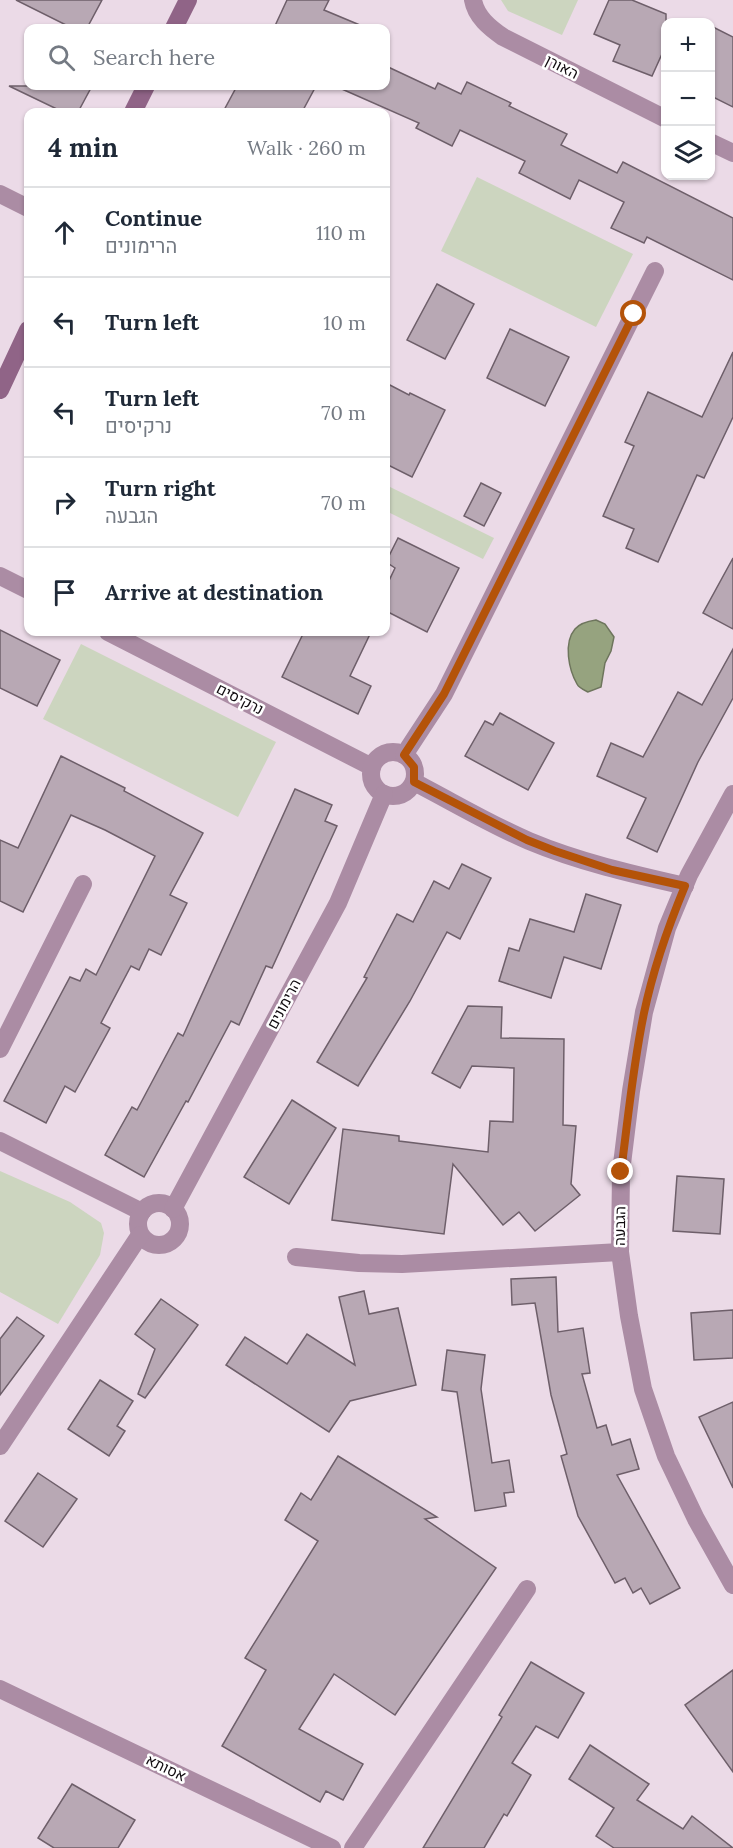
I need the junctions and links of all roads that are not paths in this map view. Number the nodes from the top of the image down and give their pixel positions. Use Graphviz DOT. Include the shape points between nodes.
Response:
graph roads {
  1 [pos="188,0"];
  2 [pos="473,0"];
  3 [pos="176,24"];
  4 [pos="144,90"];
  5 [pos="135,108"];
  6 [pos="661,116"];
  7 [pos="715,143"];
  8 [pos="733,153"];
  9 [pos="0,194"];
  10 [pos="24,206"];
  11 [pos="655,271"];
  12 [pos="24,339"];
  13 [pos="0,390"];
  14 [pos="0,576"];
  15 [pos="24,588"];
  16 [pos="116,636"];
  17 [pos="404,755"];
  18 [pos="372,767"];
  19 [pos="414,782"];
  20 [pos="384,794"];
  21 [pos="733,794"];
  22 [pos="83,884"];
  23 [pos="685,886"];
  24 [pos="0,1049"];
  25 [pos="0,1141"];
  26 [pos="173,1209"];
  27 [pos="142,1212"];
  28 [pos="140,1235"];
  29 [pos="620,1252"];
  30 [pos="296,1257"];
  31 [pos="0,1446"];
  32 [pos="733,1585"];
  33 [pos="526,1589"];
  34 [pos="0,1689"];
  35 [pos="332,1848"];
  36 [pos="352,1848"];
  1 -- 3 [label="street"];
  2 -- 6 [label="street, האורן" via="488,26 503,37"];
  4 -- 5 [label="street"];
  7 -- 8 [label="street"];
  9 -- 10 [label="street"];
  11 -- 17 [label="street" via="444,694"];
  12 -- 13 [label="street"];
  14 -- 15 [label="street"];
  16 -- 18 [label="street, נרקיסים"];
  17 -- 18 [label="street" via="382,755"];
  17 -- 19 [label="street" via="414,767"];
  18 -- 20 [label="street" via="372,782"];
  19 -- 20 [label="street" via="399,795"];
  19 -- 23 [label="street" via="555,851 612,870"];
  20 -- 26 [label="street, הרימונים" via="338,903"];
  21 -- 23 [label="street, הגבעה"];
  22 -- 24 [label="street"];
  23 -- 29 [label="street, הגבעה" via="667,928 644,1012 621,1172"];
  25 -- 27 [label="street"];
  26 -- 27 [label="street" via="160,1203"];
  26 -- 28 [label="street" via="180,1230 171,1242 152,1245"];
  27 -- 28 [label="street"];
  28 -- 31 [label="street"];
  29 -- 30 [label="street" via="402,1264"];
  29 -- 32 [label="street, הגבעה" via="643,1389 666,1456"];
  33 -- 36 [label="street"];
  34 -- 35 [label="street, אסותא"];
}
